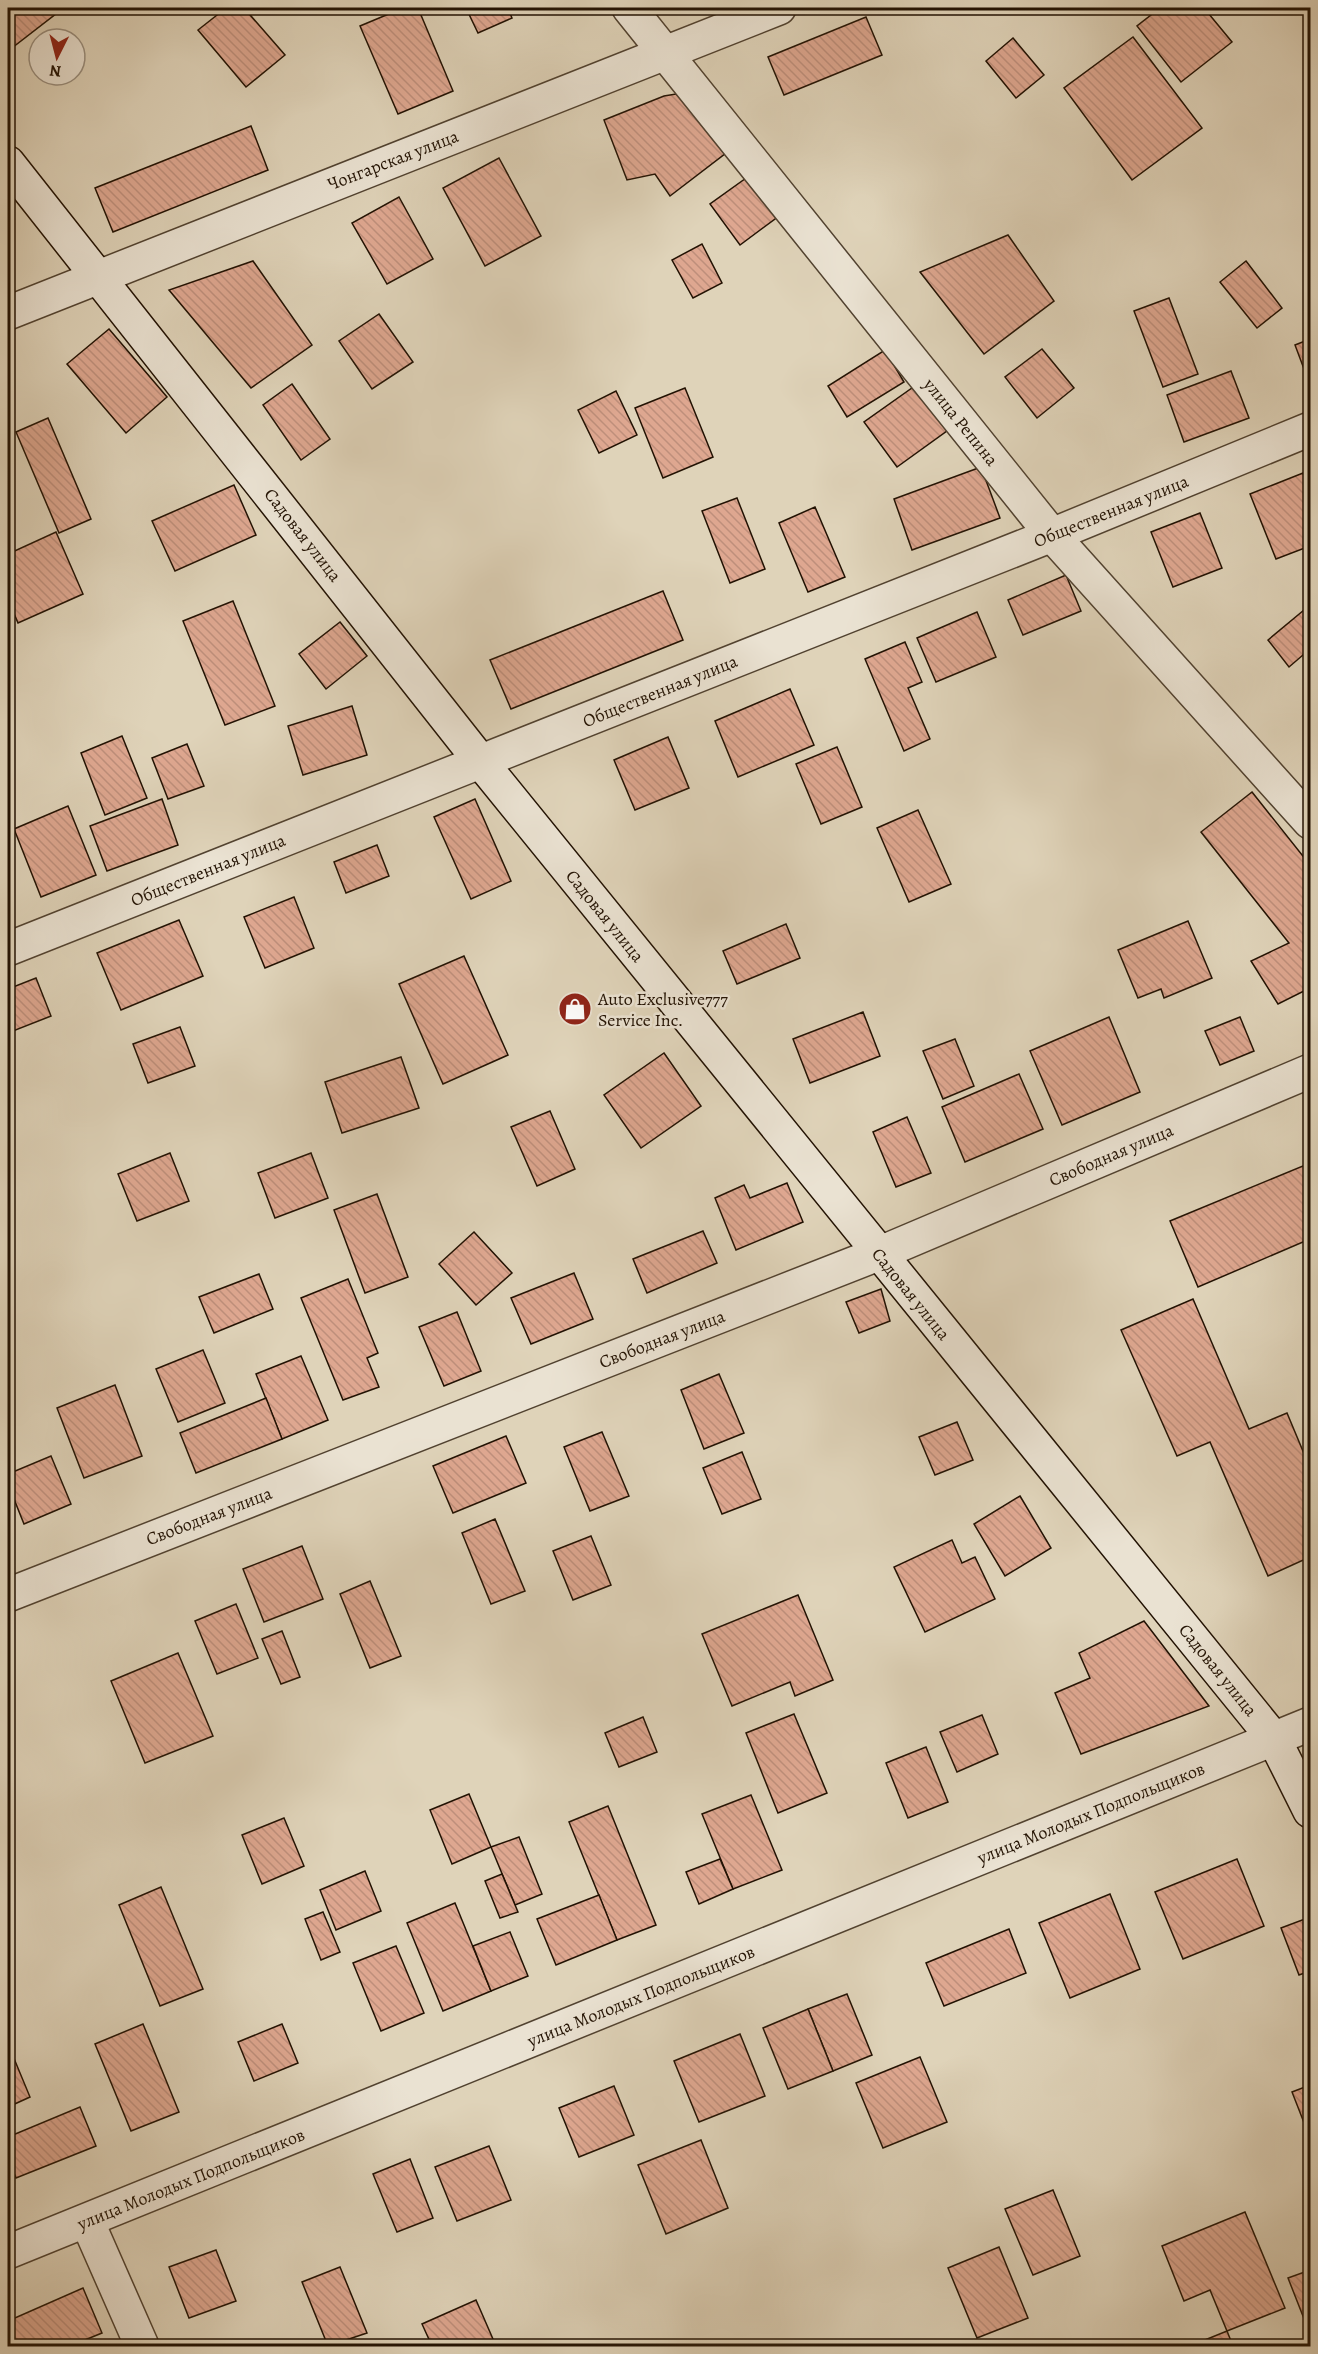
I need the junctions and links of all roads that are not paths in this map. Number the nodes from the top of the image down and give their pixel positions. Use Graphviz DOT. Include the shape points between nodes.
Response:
graph roads {
  1 [pos="629,8"];
  2 [pos="779,8"];
  3 [pos="666,54"];
  4 [pos="8,163"];
  5 [pos="99,276"];
  6 [pos="8,314"];
  7 [pos="1311,429"];
  8 [pos="1052,535"];
  9 [pos="481,762"];
  10 [pos="1311,822"];
  11 [pos="8,949"];
  12 [pos="1311,1071"];
  13 [pos="878,1254"];
  14 [pos="8,1595"];
  15 [pos="1311,1724"];
  16 [pos="1274,1739"];
  17 [pos="1311,1811"];
  18 [pos="87,2221"];
  19 [pos="8,2252"];
  20 [pos="142,2346"];
  1 -- 3 [label="street, улица Репина"];
  2 -- 3 [label="street, Чонгарская улица"];
  3 -- 5 [label="street, Чонгарская улица"];
  3 -- 8 [label="street, улица Репина"];
  4 -- 5 [label="street, Садовая улица"];
  5 -- 6 [label="street, Чонгарская улица"];
  5 -- 9 [label="street, Садовая улица"];
  7 -- 8 [label="street, Общественная улица"];
  8 -- 9 [label="street, Общественная улица"];
  8 -- 10 [label="street, улица Репина"];
  9 -- 11 [label="street, Общественная улица"];
  9 -- 13 [label="street, Садовая улица"];
  12 -- 13 [label="street, Свободная улица"];
  13 -- 14 [label="street, Свободная улица"];
  13 -- 16 [label="street, Садовая улица"];
  15 -- 16 [label="street, улица Молодых Подпольщиков"];
  16 -- 17 [label="street, Садовая улица"];
  16 -- 18 [label="street, улица Молодых Подпольщиков"];
  18 -- 19 [label="street, улица Молодых Подпольщиков"];
  18 -- 20 [label="street"];
}
